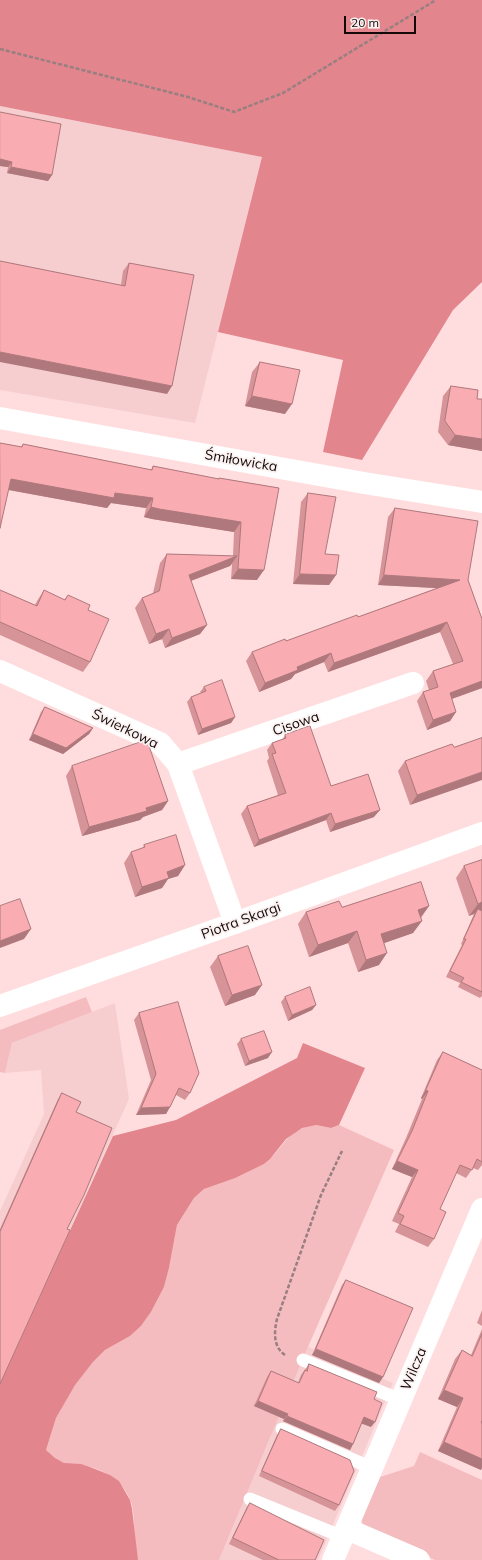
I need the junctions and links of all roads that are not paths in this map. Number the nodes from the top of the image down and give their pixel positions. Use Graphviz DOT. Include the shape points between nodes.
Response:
graph roads {
  1 [pos="0,418"];
  2 [pos="482,502"];
  3 [pos="0,671"];
  4 [pos="413,683"];
  5 [pos="178,764"];
  6 [pos="482,833"];
  7 [pos="235,923"];
  8 [pos="0,1006"];
  9 [pos="482,1209"];
  10 [pos="303,1360"];
  11 [pos="401,1400"];
  12 [pos="282,1429"];
  13 [pos="372,1468"];
  14 [pos="250,1499"];
  15 [pos="345,1533"];
  16 [pos="333,1560"];
  17 [pos="419,1560"];
  1 -- 2 [label="street, Śmiłowicka"];
  3 -- 5 [label="street, Świerkowa" via="160,743"];
  4 -- 5 [label="street, Cisowa"];
  5 -- 7 [label="street, Świerkowa"];
  6 -- 7 [label="street, Piotra Skargi"];
  7 -- 8 [label="street, Piotra Skargi"];
  9 -- 11 [label="street, Wilcza"];
  10 -- 11 [label="lane"];
  11 -- 13 [label="street, Wilcza"];
  12 -- 13 [label="lane"];
  13 -- 15 [label="street, Wilcza"];
  14 -- 15 [label="lane"];
  15 -- 16 [label="street, Wilcza"];
  15 -- 17 [label="street"];
}
